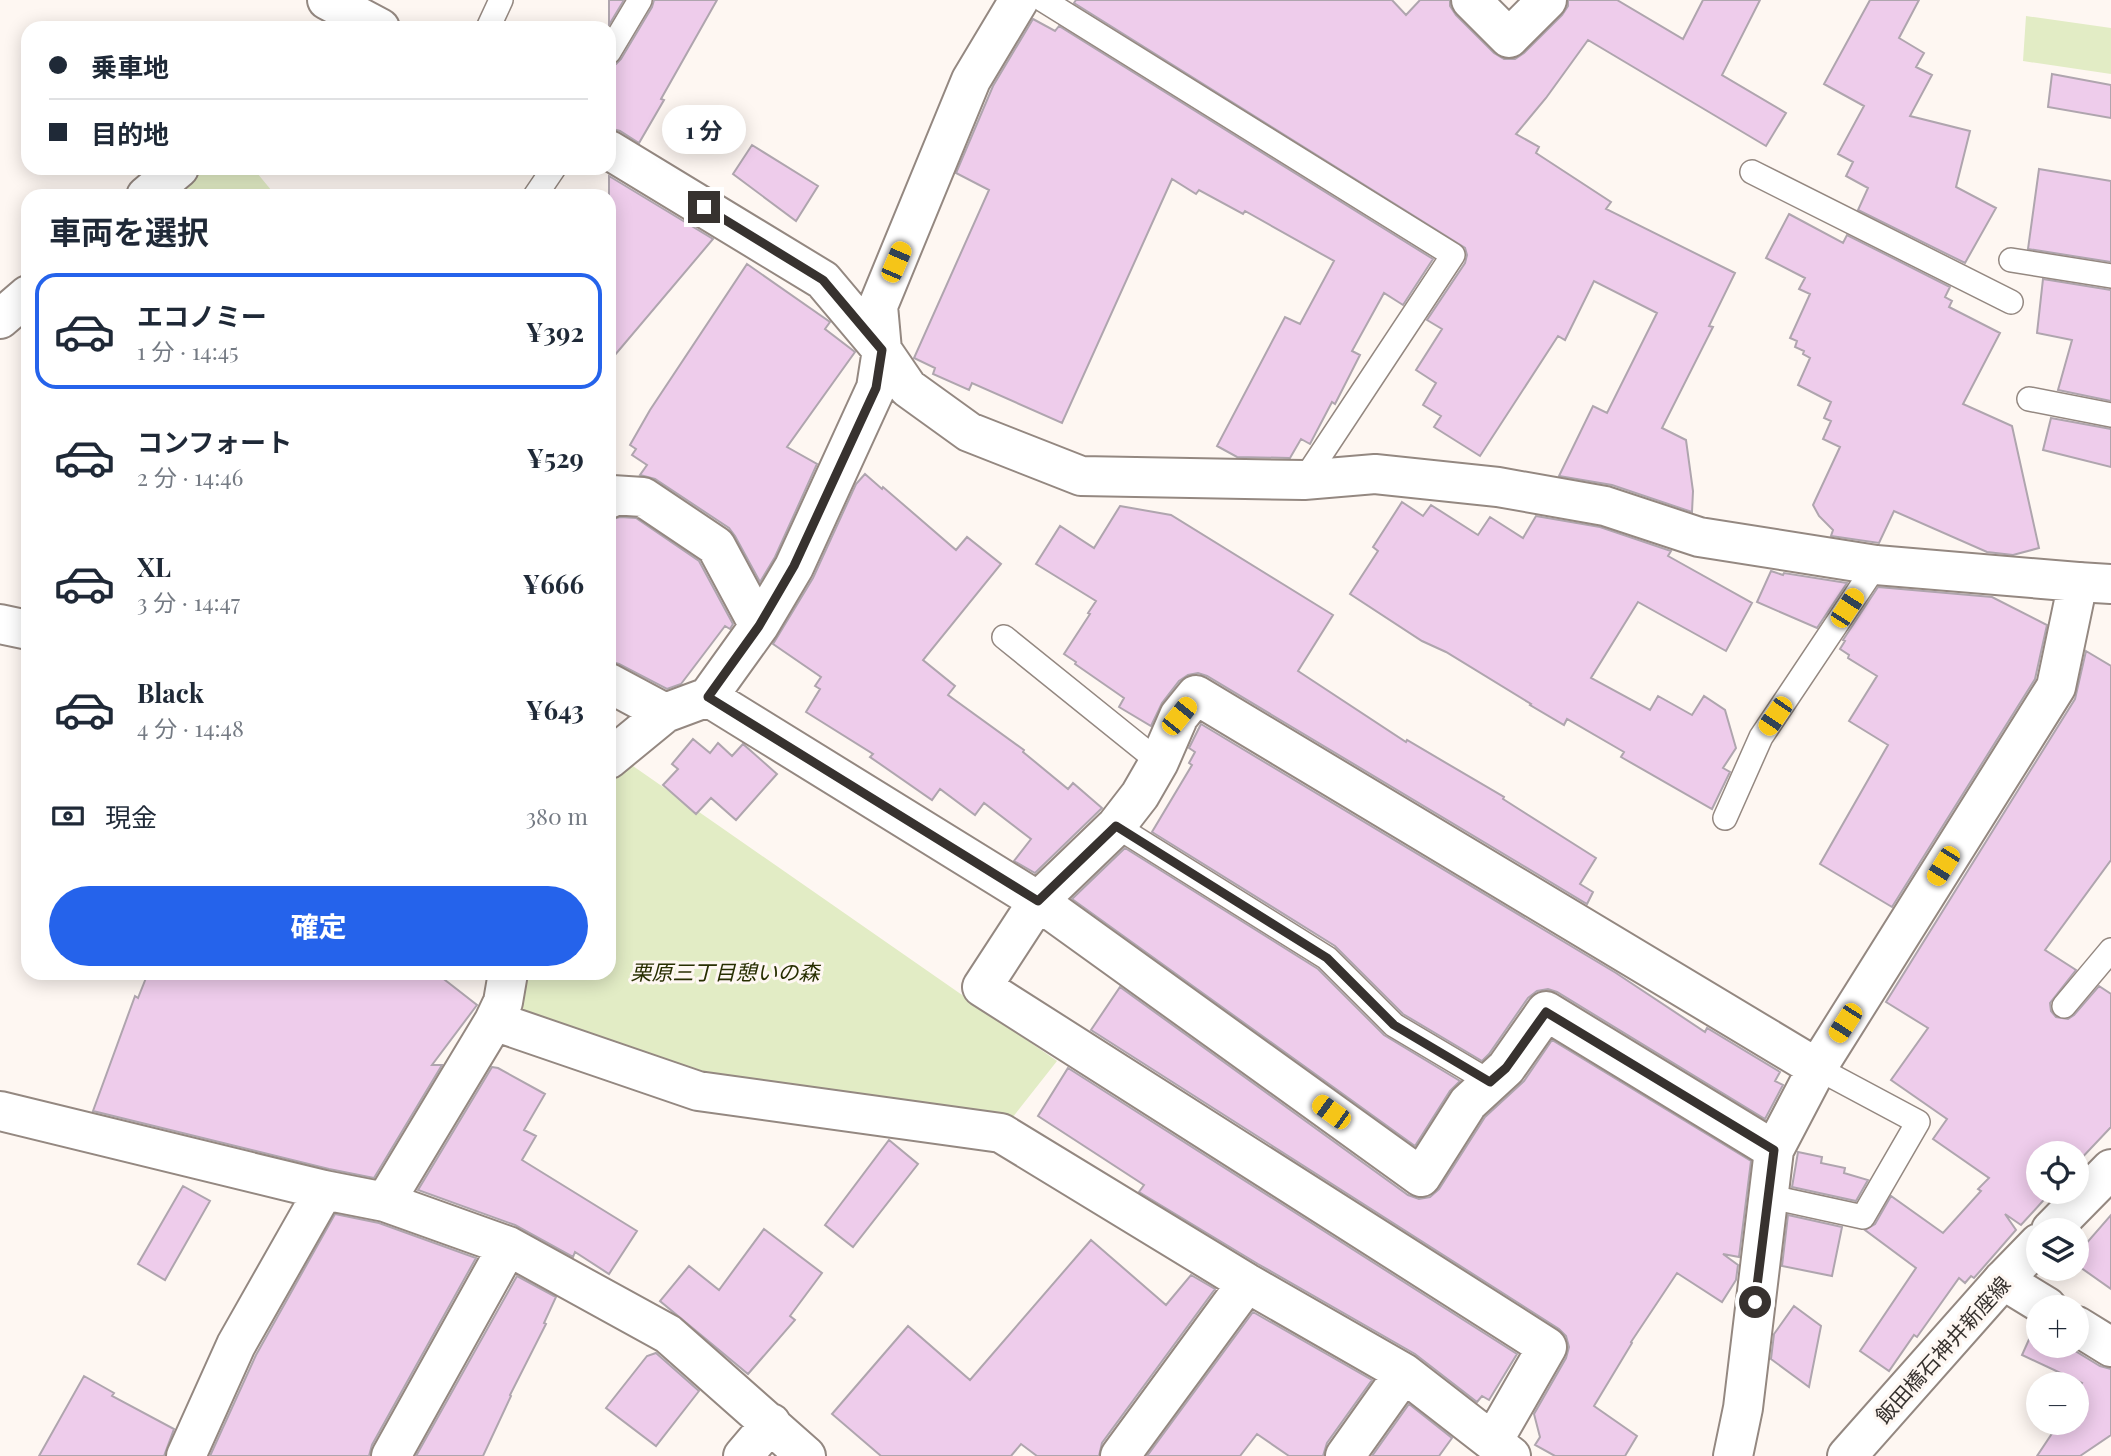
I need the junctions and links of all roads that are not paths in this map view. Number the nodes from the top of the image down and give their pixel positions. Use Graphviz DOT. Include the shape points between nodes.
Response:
graph roads {
  1 [pos="501,0"];
  2 [pos="640,0"];
  3 [pos="1019,0"];
  4 [pos="1043,0"];
  5 [pos="1471,0"];
  6 [pos="1547,0"];
  7 [pos="336,9"];
  8 [pos="364,21"];
  9 [pos="491,21"];
  10 [pos="616,40"];
  11 [pos="616,154"];
  12 [pos="1752,172"];
  13 [pos="171,175"];
  14 [pos="154,189"];
  15 [pos="2011,260"];
  16 [pos="2111,276"];
  17 [pos="21,301"];
  18 [pos="2011,302"];
  19 [pos="0,319"];
  20 [pos="882,350"];
  21 [pos="2029,399"];
  22 [pos="2111,415"];
  23 [pos="1304,480"];
  24 [pos="616,495"];
  25 [pos="1876,565"];
  26 [pos="2094,583"];
  27 [pos="0,624"];
  28 [pos="759,626"];
  29 [pos="21,628"];
  30 [pos="1004,637"];
  31 [pos="616,687"];
  32 [pos="708,697"];
  33 [pos="665,713"];
  34 [pos="616,754"];
  35 [pos="1159,762"];
  36 [pos="1725,818"];
  37 [pos="1116,826"];
  38 [pos="1038,901"];
  39 [pos="2111,950"];
  40 [pos="507,980"];
  41 [pos="2064,1006"];
  42 [pos="494,1021"];
  43 [pos="1817,1068"];
  44 [pos="1490,1082"];
  45 [pos="0,1111"];
  46 [pos="1774,1150"];
  47 [pos="2111,1169"];
  48 [pos="324,1190"];
  49 [pos="1768,1196"];
  50 [pos="385,1202"];
  51 [pos="2063,1218"];
  52 [pos="508,1246"];
  53 [pos="2026,1256"];
  54 [pos="2003,1280"];
  55 [pos="1247,1283"];
  56 [pos="2027,1295"];
  57 [pos="2089,1333"];
  58 [pos="2111,1347"];
  59 [pos="1404,1373"];
  60 [pos="771,1423"];
  61 [pos="1502,1448"];
  62 [pos="186,1456"];
  63 [pos="391,1456"];
  64 [pos="743,1456"];
  65 [pos="806,1456"];
  66 [pos="1120,1456"];
  67 [pos="1345,1456"];
  68 [pos="1733,1456"];
  69 [pos="1847,1456"];
  1 -- 9 [label="lane"];
  2 -- 10 [label="lane"];
  3 -- 20 [label="street" via="971,80 878,306"];
  4 -- 23 [label="lane" via="1454,255"];
  5 -- 6 [label="street" via="1509,38"];
  7 -- 8 [label="street"];
  11 -- 20 [label="street" via="823,280"];
  12 -- 18 [label="lane"];
  13 -- 14 [label="street"];
  15 -- 16 [label="lane"];
  17 -- 19 [label="street"];
  20 -- 23 [label="street" via="908,388 969,432 1082,476"];
  20 -- 28 [label="street" via="876,388 794,566"];
  21 -- 22 [label="lane"];
  23 -- 25 [label="street" via="1376,474 1498,487 1605,506 1699,537"];
  24 -- 28 [label="street" via="643,497 716,546"];
  25 -- 26 [label="street"];
  25 -- 36 [label="lane" via="1761,737"];
  26 -- 43 [label="street" via="2056,687"];
  27 -- 29 [label="street"];
  28 -- 32 [label="street"];
  30 -- 35 [label="lane"];
  31 -- 33 [label="street"];
  32 -- 33 [label="street"];
  32 -- 38 [label="street"];
  33 -- 34 [label="street"];
  35 -- 37 [label="street"];
  35 -- 43 [label="street" via="1179,716 1196,695"];
  37 -- 38 [label="street"];
  37 -- 44 [label="lane" via="1327,958 1394,1025"];
  38 -- 44 [label="street" via="1422,1177 1468,1103"];
  38 -- 61 [label="street" via="982,987 1548,1347"];
  39 -- 41 [label="lane"];
  40 -- 42 [label="street"];
  42 -- 50 [label="street"];
  42 -- 55 [label="street" via="698,1091 1000,1133"];
  43 -- 46 [label="street"];
  43 -- 49 [label="lane" via="1918,1122 1863,1217"];
  44 -- 46 [label="street" via="1506,1068 1546,1012"];
  45 -- 48 [label="street"];
  46 -- 49 [label="street"];
  47 -- 51 [label="street"];
  48 -- 50 [label="street"];
  48 -- 62 [label="street" via="236,1345"];
  49 -- 68 [label="street" via="1743,1408"];
  50 -- 52 [label="street"];
  52 -- 60 [label="street" via="668,1334"];
  52 -- 63 [label="street"];
  53 -- 54 [label="street, 飯田橋石神井新座線"];
  54 -- 56 [label="street"];
  54 -- 69 [label="street, 飯田橋石神井新座線"];
  55 -- 59 [label="street"];
  55 -- 66 [label="street"];
  57 -- 58 [label="street"];
  59 -- 61 [label="street"];
  59 -- 67 [label="street"];
  60 -- 64 [label="street"];
  60 -- 65 [label="street"];
}
